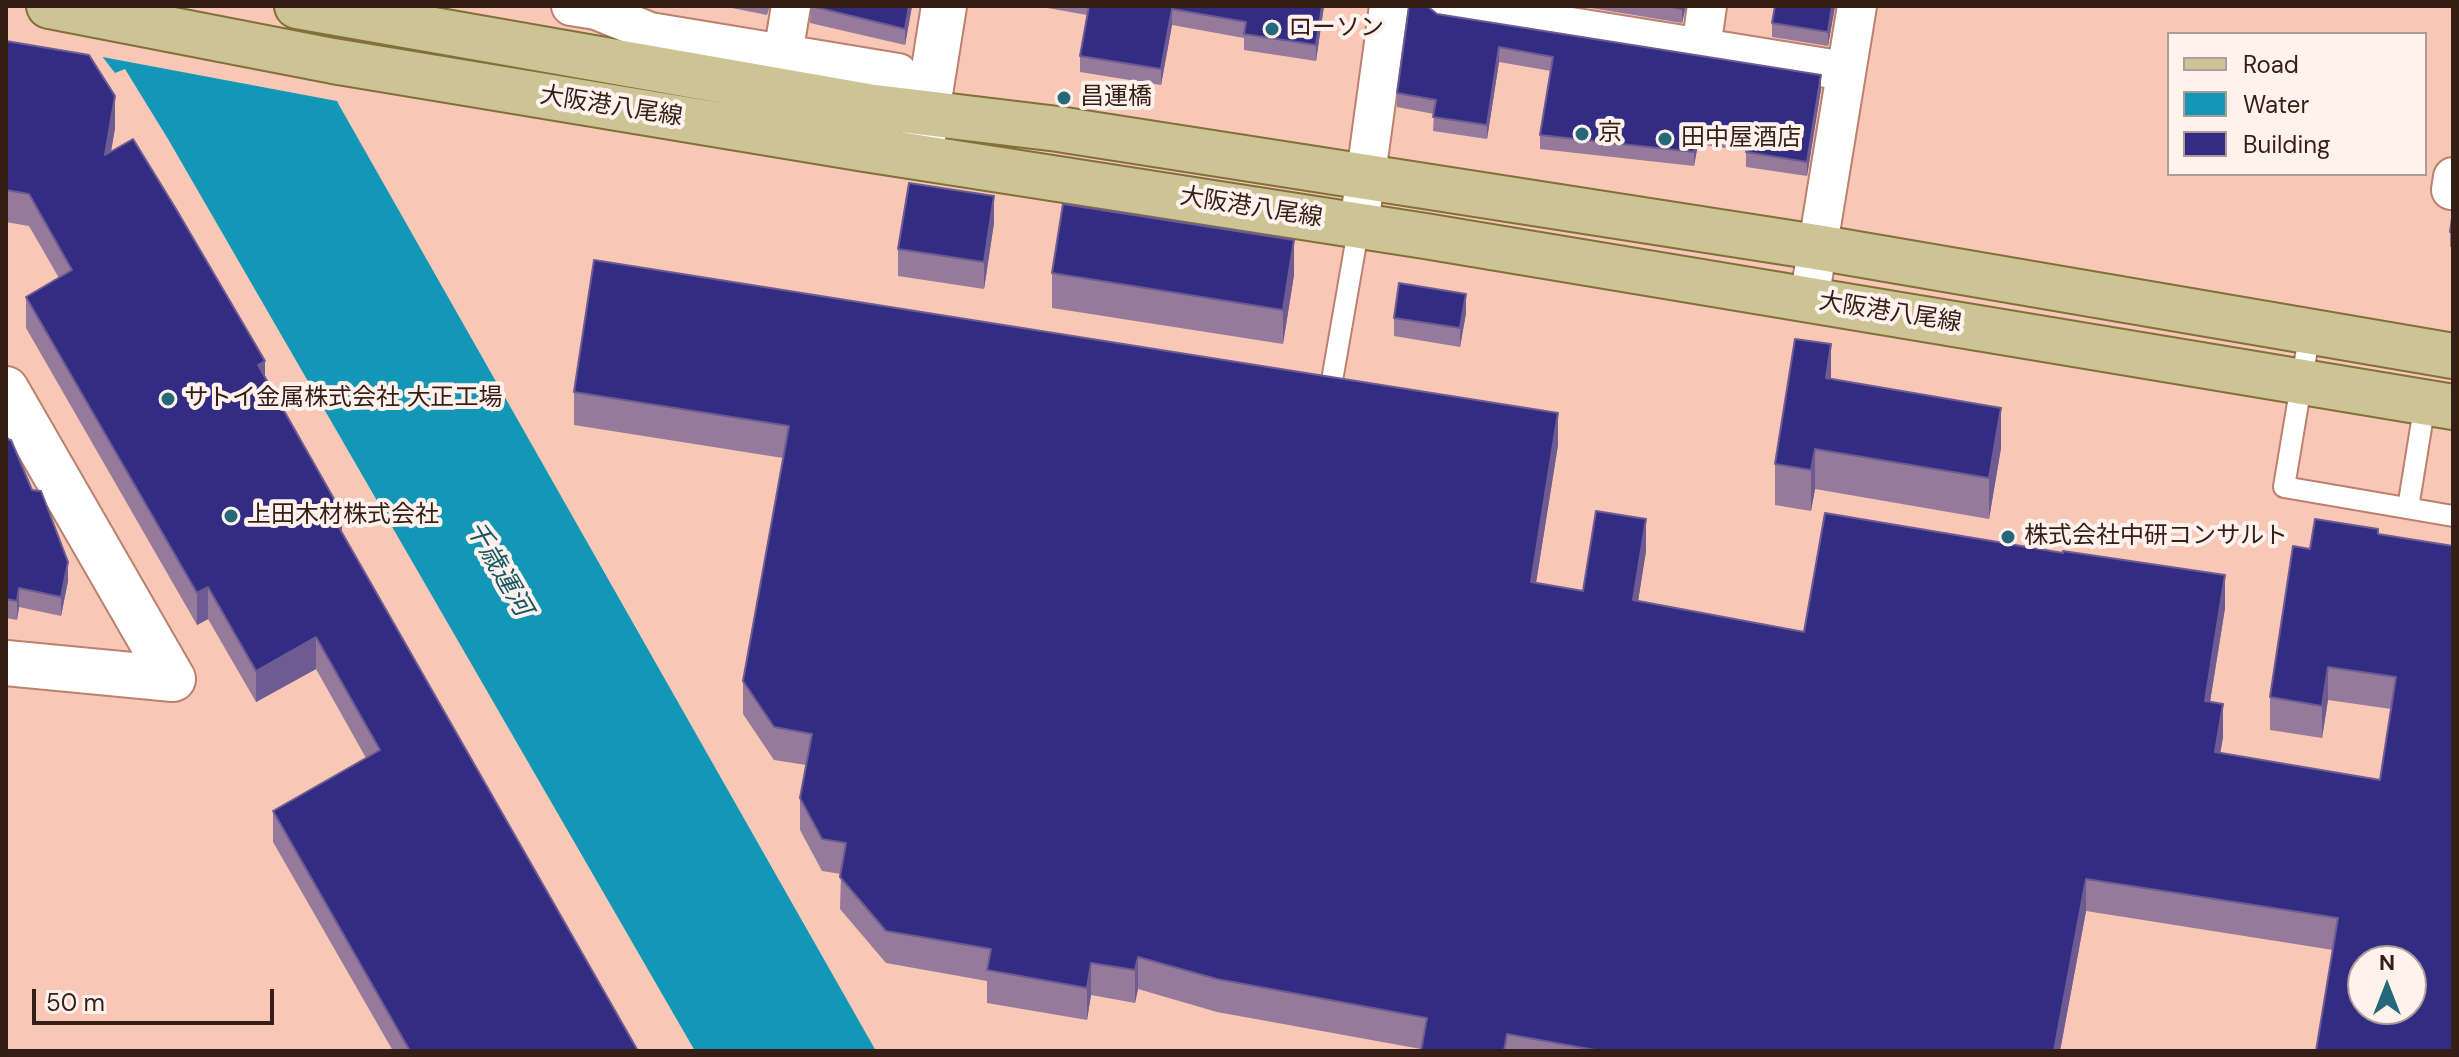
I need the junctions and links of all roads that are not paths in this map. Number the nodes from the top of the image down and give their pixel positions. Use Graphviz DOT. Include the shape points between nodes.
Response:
graph roads {
  1 [pos="571,6"];
  2 [pos="791,6"];
  3 [pos="944,6"];
  4 [pos="1389,6"];
  5 [pos="1440,6"];
  6 [pos="1707,6"];
  7 [pos="1857,6"];
  8 [pos="53,7"];
  9 [pos="302,7"];
  10 [pos="1701,48"];
  11 [pos="783,54"];
  12 [pos="1845,71"];
  13 [pos="927,113"];
  14 [pos="919,156"];
  15 [pos="1366,177"];
  16 [pos="1359,225"];
  17 [pos="1816,247"];
  18 [pos="1809,300"];
  19 [pos="2310,331"];
  20 [pos="2453,356"];
  21 [pos="2301,382"];
  22 [pos="6,389"];
  23 [pos="1330,392"];
  24 [pos="2439,405"];
  25 [pos="2408,508"];
  26 [pos="2453,516"];
  27 [pos="6,663"];
  1 -- 11 [label="street" via="596,10 650,32"];
  2 -- 11 [label="street"];
  3 -- 13 [label="street"];
  4 -- 15 [label="street"];
  5 -- 10 [label="street"];
  6 -- 10 [label="street"];
  7 -- 12 [label="street"];
  8 -- 14 [label="main road, 大阪港八尾線" via="333,61"];
  9 -- 13 [label="main road, 大阪港八尾線"];
  10 -- 12 [label="street"];
  11 -- 13 [label="street" via="898,73"];
  12 -- 17 [label="street"];
  13 -- 14 [label="street"];
  13 -- 15 [label="main road, 大阪港八尾線"];
  14 -- 16 [label="main road, 大阪港八尾線"];
  15 -- 16 [label="street"];
  15 -- 17 [label="main road, 大阪港八尾線"];
  16 -- 18 [label="main road, 大阪港八尾線"];
  16 -- 23 [label="lane"];
  17 -- 18 [label="street"];
  17 -- 19 [label="main road, 大阪港八尾線"];
  18 -- 21 [label="main road, 大阪港八尾線"];
  19 -- 20 [label="main road, 大阪港八尾線"];
  19 -- 21 [label="lane"];
  21 -- 24 [label="main road, 大阪港八尾線"];
  21 -- 25 [label="lane" via="2284,487"];
  22 -- 27 [label="street" via="173,679"];
  24 -- 25 [label="lane"];
  25 -- 26 [label="lane"];
}
